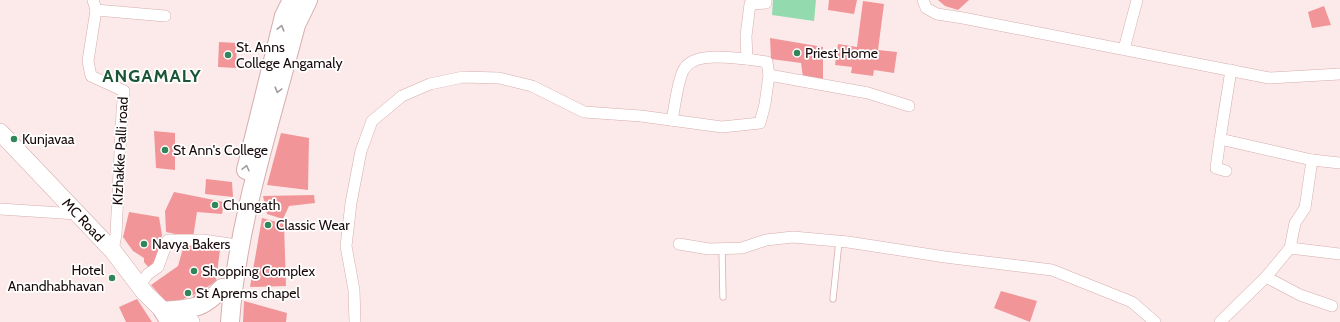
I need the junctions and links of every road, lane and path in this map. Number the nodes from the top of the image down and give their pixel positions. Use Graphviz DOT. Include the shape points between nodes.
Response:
graph roads {
  1 [pos="292,0"];
  2 [pos="308,0"];
  3 [pos="766,0"];
  4 [pos="923,0"];
  5 [pos="1137,0"];
  6 [pos="94,5"];
  7 [pos="165,16"];
  8 [pos="1124,49"];
  9 [pos="747,59"];
  10 [pos="1231,70"];
  11 [pos="1340,74"];
  12 [pos="769,75"];
  13 [pos="909,106"];
  14 [pos="672,120"];
  15 [pos="0,132"];
  16 [pos="1220,139"];
  17 [pos="1312,160"];
  18 [pos="1340,162"];
  19 [pos="1226,171"];
  20 [pos="0,209"];
  21 [pos="77,214"];
  22 [pos="839,241"];
  23 [pos="230,244"];
  24 [pos="679,244"];
  25 [pos="1290,248"];
  26 [pos="722,249"];
  27 [pos="113,251"];
  28 [pos="1340,254"];
  29 [pos="1266,277"];
  30 [pos="140,284"];
  31 [pos="222,288"];
  32 [pos="723,297"];
  33 [pos="833,299"];
  34 [pos="1332,306"];
  35 [pos="169,318"];
  36 [pos="191,322"];
  37 [pos="218,322"];
  38 [pos="230,322"];
  39 [pos="355,322"];
  40 [pos="1155,322"];
  41 [pos="1220,322"];
  23 -- 1 [label="highway, one-way" via="265,90 284,16"];
  2 -- 38 [label="highway, one-way" via="296,25 246,218 234,280"];
  3 -- 9 [label="street" via="766,3 750,4 746,36"];
  4 -- 8 [label="street" via="926,8 937,14"];
  5 -- 8 [label="street"];
  6 -- 7 [label="street"];
  6 -- 27 [label="street, KIzhakke Palli road" via="88,60 91,76 124,91"];
  8 -- 10 [label="street"];
  9 -- 12 [label="street" via="767,62"];
  9 -- 14 [label="street" via="704,57 692,62 683,70"];
  10 -- 11 [label="street" via="1269,78"];
  10 -- 16 [label="street"];
  12 -- 13 [label="street" via="868,93"];
  12 -- 14 [label="street" via="760,123 722,127"];
  14 -- 39 [label="street" via="584,112 532,86 499,78 463,77 430,84 402,96 372,121 361,151 346,246 354,290"];
  15 -- 21 [label="main road, MC Road"];
  16 -- 17 [label="street"];
  16 -- 19 [label="street" via="1216,168"];
  17 -- 18 [label="street"];
  17 -- 25 [label="street" via="1305,208 1295,223"];
  20 -- 21 [label="street"];
  21 -- 27 [label="main road, MC Road"];
  22 -- 26 [label="street" via="793,237 766,240 742,248"];
  22 -- 33 [label="lane"];
  22 -- 40 [label="street" via="1052,270 1132,302"];
  23 -- 30 [label="street" via="204,240 168,240 158,267"];
  23 -- 31 [label="highway"];
  24 -- 26 [label="street"];
  25 -- 28 [label="street"];
  25 -- 29 [label="street"];
  26 -- 32 [label="lane"];
  27 -- 30 [label="main road, MC Road"];
  29 -- 34 [label="street" via="1300,295"];
  29 -- 41 [label="street"];
  30 -- 35 [label="main road, MC Road" via="145,293"];
  31 -- 35 [label="highway" via="212,298"];
  31 -- 37 [label="highway"];
  35 -- 36 [label="main road, MC Road" via="182,317"];
}
